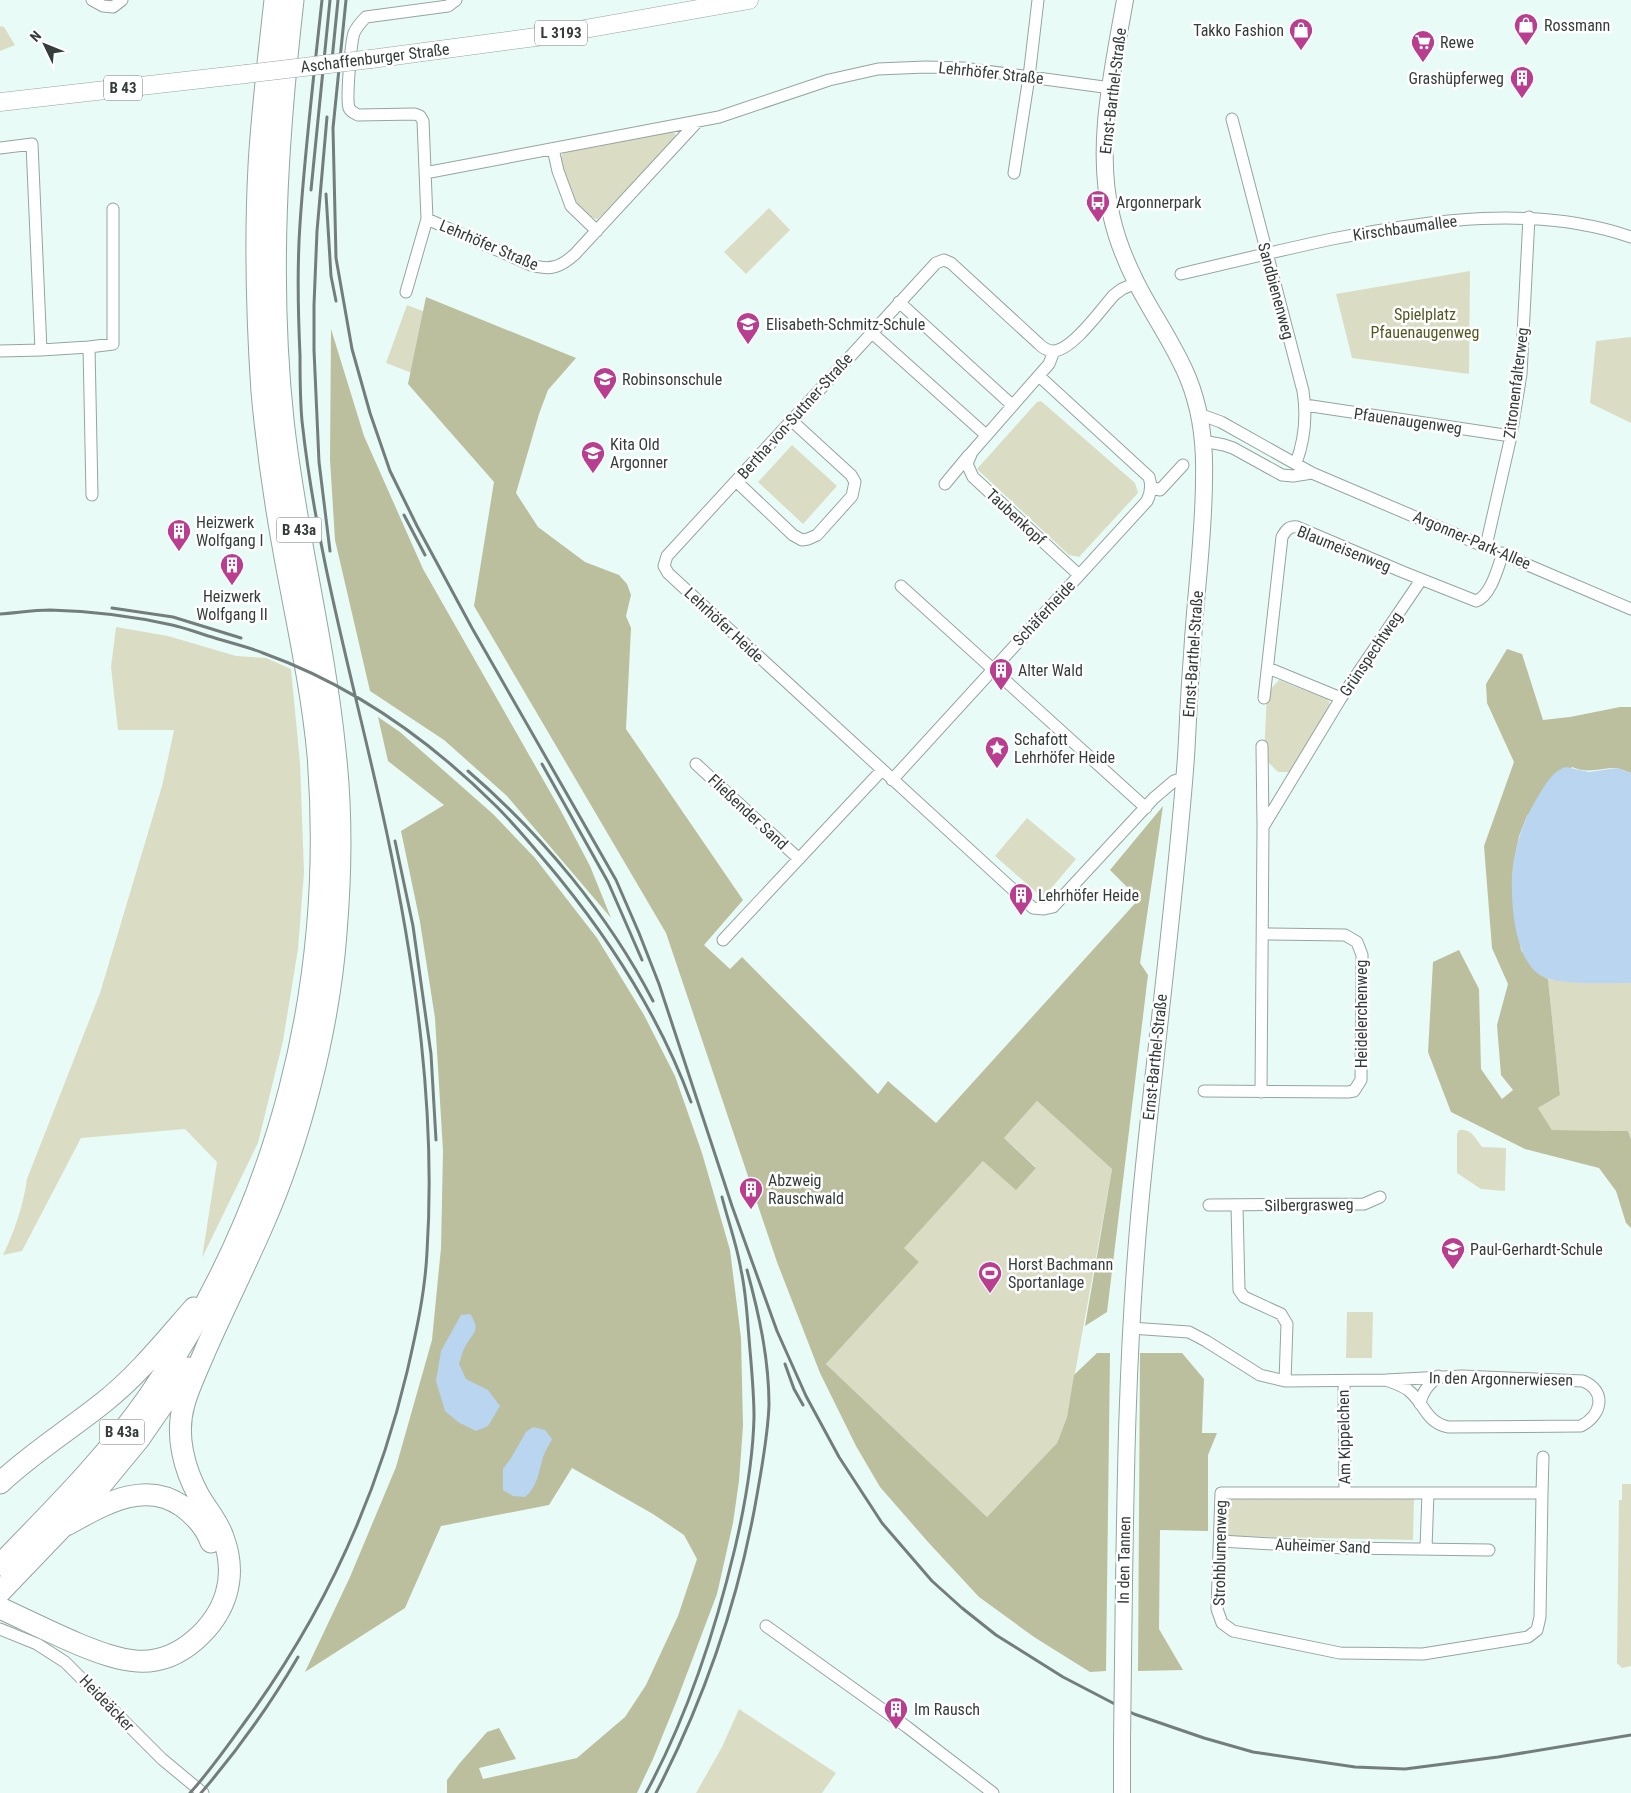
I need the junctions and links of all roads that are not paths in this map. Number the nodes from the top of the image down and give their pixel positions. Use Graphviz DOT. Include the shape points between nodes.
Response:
graph roads {
  1 [pos="92,0"];
  2 [pos="122,0"];
  3 [pos="275,0"];
  4 [pos="293,0"];
  5 [pos="456,0"];
  6 [pos="749,0"];
  7 [pos="1038,0"];
  8 [pos="1125,0"];
  9 [pos="371,59"];
  10 [pos="1029,77"];
  11 [pos="1111,88"];
  12 [pos="0,102"];
  13 [pos="1232,119"];
  14 [pos="698,121"];
  15 [pos="0,148"];
  16 [pos="553,149"];
  17 [pos="425,173"];
  18 [pos="1014,174"];
  19 [pos="113,209"];
  20 [pos="1529,218"];
  21 [pos="426,219"];
  22 [pos="597,231"];
  23 [pos="1631,237"];
  24 [pos="1266,252"];
  25 [pos="1181,274"];
  26 [pos="1136,283"];
  27 [pos="406,292"];
  28 [pos="899,302"];
  29 [pos="871,332"];
  30 [pos="89,346"];
  31 [pos="42,350"];
  32 [pos="0,351"];
  33 [pos="1054,351"];
  34 [pos="1038,376"];
  35 [pos="1012,405"];
  36 [pos="1305,405"];
  37 [pos="1199,414"];
  38 [pos="791,420"];
  39 [pos="986,435"];
  40 [pos="1511,436"];
  41 [pos="1203,440"];
  42 [pos="972,452"];
  43 [pos="1296,463"];
  44 [pos="1183,465"];
  45 [pos="1312,473"];
  46 [pos="736,482"];
  47 [pos="945,484"];
  48 [pos="1151,487"];
  49 [pos="92,495"];
  50 [pos="1486,546"];
  51 [pos="1503,553"];
  52 [pos="664,566"];
  53 [pos="1079,575"];
  54 [pos="1421,580"];
  55 [pos="901,586"];
  56 [pos="1631,609"];
  57 [pos="1268,668"];
  58 [pos="993,669"];
  59 [pos="1264,698"];
  60 [pos="1341,698"];
  61 [pos="1262,746"];
  62 [pos="696,764"];
  63 [pos="882,770"];
  64 [pos="1184,778"];
  65 [pos="892,780"];
  66 [pos="1146,808"];
  67 [pos="1262,827"];
  68 [pos="799,859"];
  69 [pos="1263,934"];
  70 [pos="723,940"];
  71 [pos="1204,1091"];
  72 [pos="1261,1092"];
  73 [pos="1380,1197"];
  74 [pos="1209,1205"];
  75 [pos="1237,1206"];
  76 [pos="219,1279"];
  77 [pos="223,1310"];
  78 [pos="1130,1328"];
  79 [pos="1438,1376"];
  80 [pos="1386,1380"];
  81 [pos="1285,1381"];
  82 [pos="1344,1381"];
  83 [pos="1420,1404"];
  84 [pos="1543,1457"];
  85 [pos="0,1483"];
  86 [pos="1428,1493"];
  87 [pos="1542,1493"];
  88 [pos="1345,1494"];
  89 [pos="66,1525"];
  90 [pos="1220,1541"];
  91 [pos="1426,1548"];
  92 [pos="1489,1550"];
  93 [pos="8,1570"];
  94 [pos="0,1592"];
  95 [pos="0,1608"];
  96 [pos="766,1626"];
  97 [pos="0,1628"];
  98 [pos="75,1642"];
  99 [pos="203,1793"];
  100 [pos="993,1793"];
  101 [pos="1122,1793"];
  1 -- 2 [label="street" via="113,8"];
  3 -- 76 [label="highway, B 43a" via="259,163 256,249 262,394 270,468 317,751 321,884 308,1007 285,1105 251,1209"];
  4 -- 77 [label="highway, B 43a" via="279,138 275,297 283,418 335,749 339,888 326,1010 306,1098 279,1185"];
  5 -- 17 [label="street, Lehrhöfer Straße" via="448,6 366,17 355,30 352,44 348,107 358,114 411,113 420,116 424,121"];
  6 -- 9 [label="main road, Aschaffenburger Straße / L 3193" via="551,34"];
  7 -- 10 [label="street"];
  8 -- 11 [label="street, Ernst-Barthel-Straße"];
  9 -- 12 [label="main road, Aschaffenburger Straße / B 43, bridge"];
  10 -- 11 [label="street, Lehrhöfer Straße"];
  10 -- 14 [label="street, Lehrhöfer Straße" via="951,67 878,69 829,80 732,114"];
  10 -- 18 [label="street"];
  11 -- 26 [label="street, Ernst-Barthel-Straße" via="1104,152 1106,188 1114,226"];
  13 -- 24 [label="street, Sandbienenweg"];
  14 -- 16 [label="street, Lehrhöfer Straße"];
  14 -- 22 [label="street, Lehrhöfer Straße"];
  15 -- 31 [label="street" via="32,144"];
  16 -- 17 [label="street, Lehrhöfer Straße"];
  16 -- 22 [label="street" via="571,206"];
  17 -- 21 [label="street, Lehrhöfer Straße"];
  19 -- 30 [label="street" via="113,344"];
  20 -- 23 [label="street, Kirschbaumallee" via="1597,228"];
  20 -- 24 [label="street, Kirschbaumallee" via="1485,218 1411,225"];
  20 -- 40 [label="street, Zitronenfalterweg" via="1520,374"];
  21 -- 22 [label="street, Lehrhöfer Straße" via="531,265 546,268 566,262"];
  21 -- 27 [label="street, Lehrhöfer Straße"];
  24 -- 25 [label="street, Kirschbaumallee"];
  24 -- 36 [label="street, Sandbienenweg"];
  26 -- 33 [label="street" via="1114,295 1071,343"];
  26 -- 37 [label="street, Ernst-Barthel-Straße" via="1172,345 1188,379"];
  28 -- 29 [label="street, Bertha-von-Suttner-Straße"];
  28 -- 33 [label="street, Bertha-von-Suttner-Straße" via="936,263 944,260 952,263 1046,350"];
  28 -- 35 [label="street"];
  29 -- 38 [label="street, Bertha-von-Suttner-Straße"];
  29 -- 39 [label="street"];
  30 -- 31 [label="street"];
  30 -- 49 [label="street"];
  31 -- 32 [label="street"];
  33 -- 34 [label="street" via="1049,364"];
  34 -- 35 [label="street"];
  34 -- 48 [label="street" via="1149,477"];
  35 -- 39 [label="street"];
  36 -- 40 [label="street, Pfauenaugenweg"];
  36 -- 43 [label="street, Sandbienenweg" via="1303,441"];
  37 -- 41 [label="street, Ernst-Barthel-Straße"];
  37 -- 43 [label="street, Argonner-Park-Allee" via="1221,422"];
  38 -- 46 [label="street, Bertha-von-Suttner-Straße"];
  38 -- 46 [label="street" via="851,475 855,482 852,496 817,535 802,540"];
  39 -- 42 [label="street"];
  40 -- 50 [label="street, Zitronenfalterweg"];
  41 -- 45 [label="street, Argonner-Park-Allee" via="1233,448 1282,475"];
  41 -- 64 [label="street, Ernst-Barthel-Straße" via="1201,558"];
  42 -- 47 [label="street"];
  42 -- 53 [label="street, Taubenkopf" via="967,464 973,477"];
  43 -- 45 [label="street, Argonner-Park-Allee"];
  44 -- 48 [label="street" via="1160,490"];
  45 -- 50 [label="street, Argonner-Park-Allee"];
  46 -- 52 [label="street, Bertha-von-Suttner-Straße" via="667,556"];
  48 -- 53 [label="street, Schäferheide" via="1147,501"];
  50 -- 51 [label="street, Argonner-Park-Allee"];
  51 -- 54 [label="street" via="1487,593 1480,600"];
  51 -- 56 [label="street, Argonner-Park-Allee"];
  52 -- 63 [label="street, Lehrhöfer Heide"];
  53 -- 58 [label="street, Schäferheide"];
  54 -- 57 [label="street, Blaumeisenweg" via="1292,527 1282,537"];
  54 -- 60 [label="street, Grünspechtweg"];
  55 -- 58 [label="street"];
  57 -- 59 [label="street, Blaumeisenweg"];
  57 -- 60 [label="street"];
  58 -- 65 [label="street, Schäferheide"];
  58 -- 66 [label="street"];
  60 -- 67 [label="street, Grünspechtweg"];
  61 -- 67 [label="street"];
  62 -- 68 [label="street, Fließender Sand"];
  63 -- 65 [label="street, Lehrhöfer Heide"];
  63 -- 68 [label="street, Fließender Sand"];
  64 -- 66 [label="street, Lehrhöfer Heide" via="1174,781"];
  64 -- 78 [label="street, Ernst-Barthel-Straße" via="1140,1198"];
  65 -- 66 [label="street, Lehrhöfer Heide" via="1033,908 1053,907"];
  67 -- 69 [label="street"];
  68 -- 70 [label="street, Fließender Sand"];
  69 -- 72 [label="street"];
  69 -- 72 [label="street, Heidelerchenweg" via="1345,935 1357,942 1362,954 1361,1080 1354,1091 1348,1092"];
  71 -- 72 [label="street, Heidelerchenweg"];
  73 -- 75 [label="street, Silbergrasweg" via="1364,1204"];
  74 -- 75 [label="street, Silbergrasweg"];
  75 -- 81 [label="street" via="1239,1290 1244,1297 1281,1314 1287,1324"];
  76 -- 85 [label="highway" via="130,1380 17,1466"];
  76 -- 93 [label="highway, B 43a" via="186,1340 148,1399"];
  77 -- 89 [label="highway, B 43a" via="139,1439"];
  77 -- 98 [label="highway" via="190,1386 180,1418 188,1472 224,1539 228,1584 219,1612 185,1648 156,1660 120,1660"];
  78 -- 81 [label="street, In den Argonnerwiesen" via="1188,1332 1260,1375"];
  78 -- 101 [label="street, In den Tannen, bridge"];
  79 -- 80 [label="street, In den Argonnerwiesen"];
  79 -- 83 [label="street" via="1427,1386"];
  79 -- 83 [label="street, In den Argonnerwiesen" via="1583,1380 1597,1393 1599,1406 1592,1419 1581,1426 1448,1427 1431,1419"];
  80 -- 82 [label="street, In den Argonnerwiesen"];
  80 -- 83 [label="street, In den Argonnerwiesen" via="1409,1390"];
  81 -- 82 [label="street, In den Argonnerwiesen"];
  82 -- 88 [label="street, Am Kippelchen"];
  84 -- 87 [label="street, Strohblumenweg"];
  86 -- 87 [label="street, Strohblumenweg"];
  86 -- 88 [label="street, Strohblumenweg"];
  86 -- 91 [label="street"];
  87 -- 90 [label="street, Strohblumenweg" via="1540,1618 1537,1630 1528,1637 1423,1654 1340,1653 1233,1631 1222,1622 1217,1609"];
  88 -- 90 [label="street, Strohblumenweg" via="1221,1493"];
  89 -- 93 [label="highway, B 43a"];
  89 -- 98 [label="highway" via="135,1494 166,1497 192,1513 205,1528 217,1569 216,1584 204,1612 173,1640 160,1646 133,1649"];
  90 -- 91 [label="street, Auheimer Sand" via="1344,1548"];
  91 -- 92 [label="street, Auheimer Sand"];
  93 -- 94 [label="highway, B 43a"];
  95 -- 98 [label="highway"];
  96 -- 100 [label="street"];
  97 -- 99 [label="street, Heideäcker" via="37,1644 66,1662 162,1758"];
}
